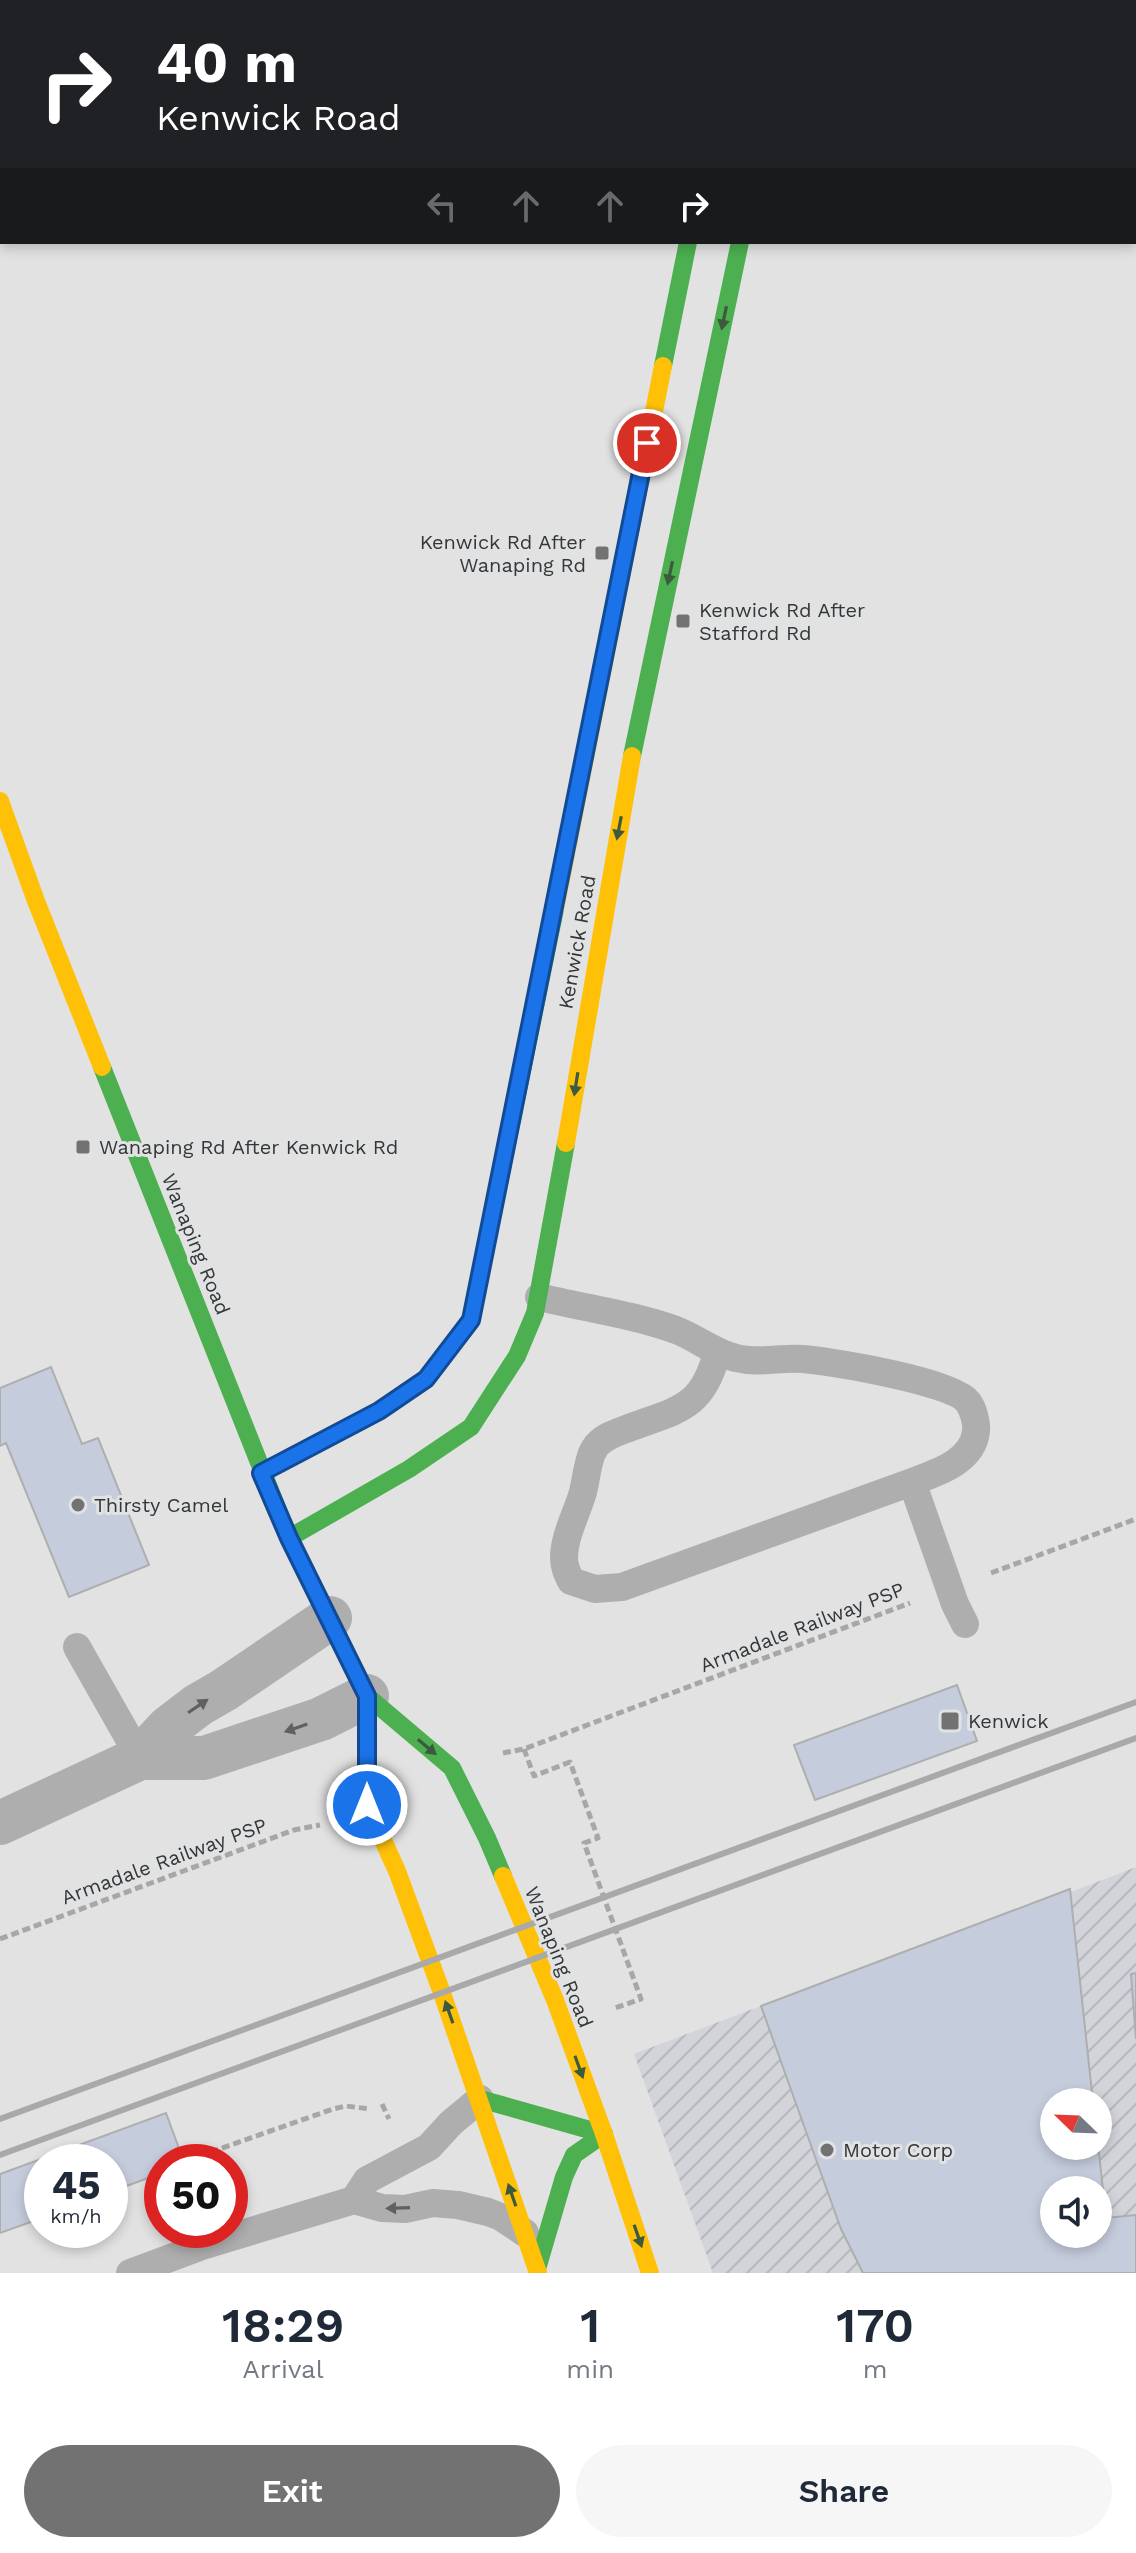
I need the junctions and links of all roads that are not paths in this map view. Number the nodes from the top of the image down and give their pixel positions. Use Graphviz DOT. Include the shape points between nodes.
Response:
graph roads {
  1 [pos="688,244"];
  2 [pos="740,244"];
  3 [pos="0,801"];
  4 [pos="539,1297"];
  5 [pos="717,1353"];
  6 [pos="261,1473"];
  7 [pos="912,1482"];
  8 [pos="289,1538"];
  9 [pos="330,1618"];
  10 [pos="965,1624"];
  11 [pos="77,1647"];
  12 [pos="367,1696"];
  13 [pos="140,1758"];
  14 [pos="0,1823"];
  15 [pos="480,2099"];
  16 [pos="604,2134"];
  17 [pos="354,2200"];
  18 [pos="525,2233"];
  19 [pos="537,2271"];
  20 [pos="130,2273"];
  21 [pos="650,2273"];
  1 -- 6 [label="main road, Kenwick Road" via="471,1320 426,1379 379,1411"];
  2 -- 4 [label="main road, Kenwick Road, one-way" via="637,730"];
  3 -- 6 [label="main road, Wanaping Road"];
  4 -- 5 [label="lane" via="638,1318 679,1331"];
  4 -- 8 [label="main road, Kenwick Road" via="517,1356 471,1427"];
  5 -- 7 [label="lane" via="834,1364 958,1394 975,1418 970,1446 947,1468"];
  5 -- 7 [label="lane" via="704,1390 692,1402 597,1444 567,1539 564,1557 571,1581 595,1589 622,1587"];
  6 -- 8 [label="main road, Wanaping Road"];
  7 -- 10 [label="lane"];
  8 -- 9 [label="main road, Wanaping Road"];
  9 -- 12 [label="main road, Wanaping Road"];
  13 -- 9 [label="street, one-way" via="198,1705"];
  11 -- 13 [label="lane"];
  12 -- 13 [label="street, one-way" via="321,1719 204,1758"];
  15 -- 12 [label="main road, Wanaping Road, one-way" via="397,1871 367,1805"];
  12 -- 16 [label="main road, Wanaping Road, one-way" via="452,1768 555,2000"];
  13 -- 14 [label="street"];
  15 -- 16 [label="main road"];
  15 -- 17 [label="lane" via="429,2147 367,2180"];
  18 -- 15 [label="main road, Wanaping Road, one-way"];
  16 -- 19 [label="main road" via="574,2155"];
  16 -- 21 [label="main road, Wanaping Road, one-way"];
  18 -- 17 [label="lane, one-way" via="501,2217 458,2205 382,2208"];
  17 -- 20 [label="lane"];
  18 -- 19 [label="main road, Wanaping Road"];
}
